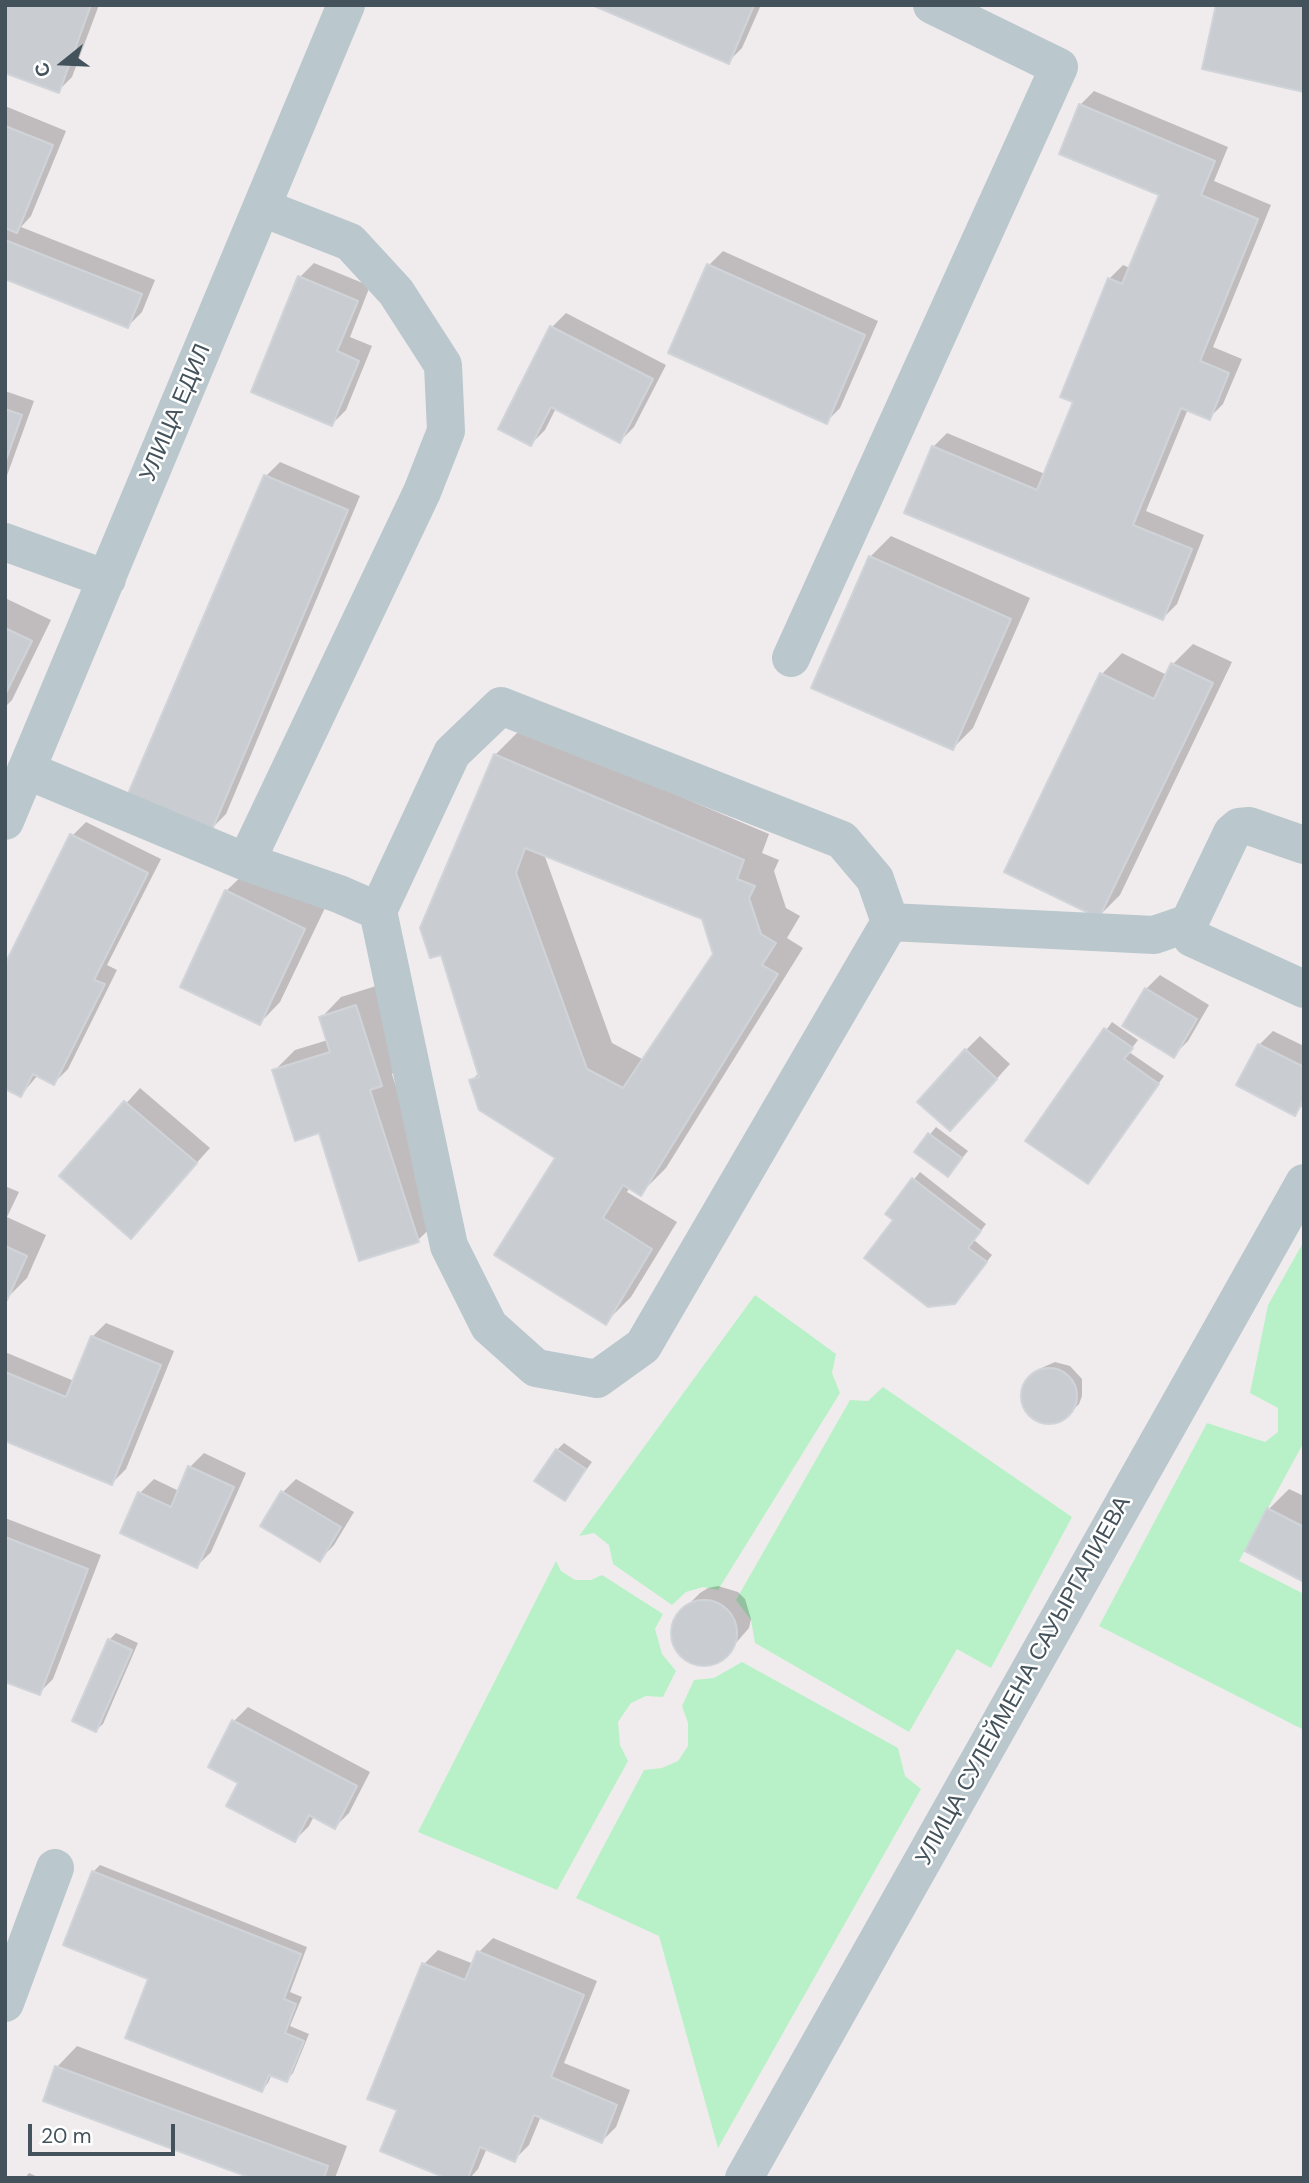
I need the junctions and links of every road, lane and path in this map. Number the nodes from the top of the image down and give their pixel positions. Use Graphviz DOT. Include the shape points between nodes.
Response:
graph roads {
  1 [pos="346,5"];
  2 [pos="932,5"];
  3 [pos="263,208"];
  4 [pos="5,542"];
  5 [pos="107,579"];
  6 [pos="791,658"];
  7 [pos="26,770"];
  8 [pos="5,821"];
  9 [pos="1304,845"];
  10 [pos="246,862"];
  11 [pos="378,911"];
  12 [pos="890,922"];
  13 [pos="1189,923"];
  14 [pos="1304,989"];
  15 [pos="1304,1183"];
  16 [pos="55,1868"];
  17 [pos="5,2003"];
  18 [pos="744,2178"];
  1 -- 3 [label="street, УЛИЦА ЕДИЛ"];
  2 -- 6 [label="street" via="1059,67"];
  3 -- 5 [label="street, УЛИЦА ЕДИЛ"];
  3 -- 10 [label="street" via="350,242 396,292 443,365 446,431 422,492"];
  4 -- 5 [label="street"];
  5 -- 7 [label="street, УЛИЦА ЕДИЛ"];
  7 -- 8 [label="street, УЛИЦА ЕДИЛ"];
  7 -- 10 [label="street"];
  9 -- 13 [label="street" via="1239,827"];
  10 -- 11 [label="street"];
  11 -- 12 [label="street" via="452,753 501,706 842,840 875,879"];
  11 -- 12 [label="street" via="449,1246 489,1326 536,1368 597,1379 643,1346"];
  12 -- 13 [label="street" via="1154,935"];
  13 -- 14 [label="street" via="1192,938"];
  15 -- 18 [label="street, УЛИЦА СУЛЕЙМЕНА САУЫРГАЛИЕВА"];
  16 -- 17 [label="street"];
}
